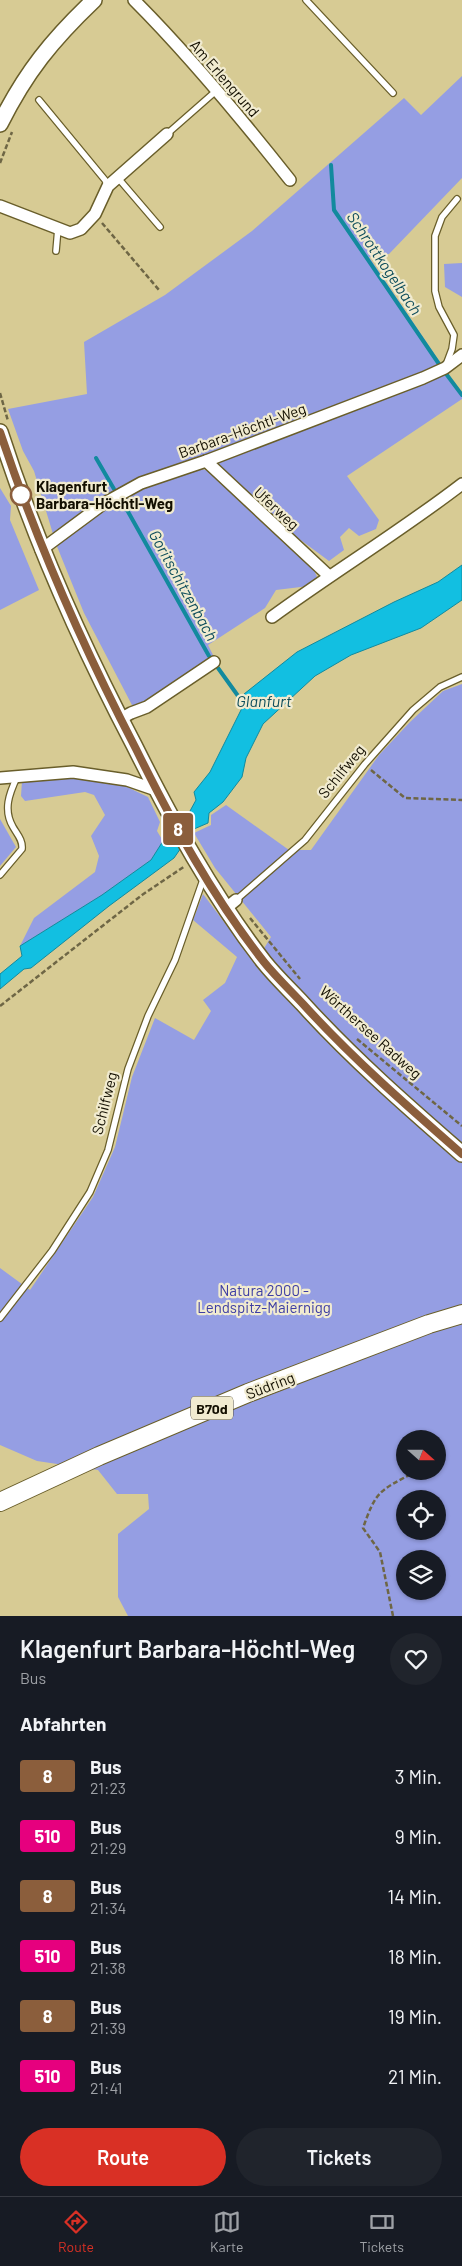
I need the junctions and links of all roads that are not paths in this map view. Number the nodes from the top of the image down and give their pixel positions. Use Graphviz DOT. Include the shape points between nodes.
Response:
graph roads {
  1 [pos="94,0"];
  2 [pos="134,0"];
  3 [pos="306,0"];
  4 [pos="216,91"];
  5 [pos="393,93"];
  6 [pos="39,100"];
  7 [pos="0,124"];
  8 [pos="167,134"];
  9 [pos="118,178"];
  10 [pos="290,180"];
  11 [pos="108,186"];
  12 [pos="457,199"];
  13 [pos="0,206"];
  14 [pos="160,227"];
  15 [pos="58,228"];
  16 [pos="56,251"];
  17 [pos="461,357"];
  18 [pos="445,368"];
  19 [pos="0,432"];
  20 [pos="206,461"];
  21 [pos="462,484"];
  22 [pos="41,550"];
  23 [pos="329,576"];
  24 [pos="272,617"];
  25 [pos="214,662"];
  26 [pos="462,677"];
  27 [pos="120,719"];
  28 [pos="17,777"];
  29 [pos="0,778"];
  30 [pos="156,790"];
  31 [pos="0,875"];
  32 [pos="204,877"];
  33 [pos="230,905"];
  34 [pos="462,1154"];
  35 [pos="462,1314"];
  36 [pos="0,1318"];
  37 [pos="0,1502"];
  1 -- 7 [label="main road" via="66,26 32,66"];
  2 -- 4 [label="street, Am Erlengrund"];
  3 -- 5 [label="lane"];
  4 -- 8 [label="lane"];
  4 -- 10 [label="street, Am Erlengrund"];
  6 -- 11 [label="lane"];
  8 -- 9 [label="street"];
  9 -- 11 [label="street"];
  9 -- 14 [label="lane"];
  11 -- 15 [label="street" via="94,214 81,229 70,232"];
  12 -- 18 [label="lane" via="442,217 434,236 435,291 439,307 454,335"];
  13 -- 15 [label="street"];
  15 -- 16 [label="lane"];
  17 -- 18 [label="street, Barbara-Höchtl-Weg"];
  18 -- 20 [label="street, Barbara-Höchtl-Weg"];
  19 -- 22 [label="main road"];
  20 -- 22 [label="street, Barbara-Höchtl-Weg" via="121,493"];
  20 -- 23 [label="street, Uferweg"];
  21 -- 23 [label="street"];
  22 -- 27 [label="main road"];
  23 -- 24 [label="street"];
  25 -- 27 [label="street" via="147,707"];
  26 -- 33 [label="lane, Schilfweg" via="440,687 413,710 305,840"];
  27 -- 30 [label="main road"];
  28 -- 29 [label="street"];
  28 -- 30 [label="street" via="73,772 127,780"];
  28 -- 31 [label="lane" via="8,801 8,814 22,849"];
  30 -- 32 [label="main road"];
  32 -- 33 [label="main road"];
  32 -- 36 [label="lane, Schilfweg" via="175,960 148,1016 128,1069 108,1150 90,1192 52,1251"];
  33 -- 34 [label="main road" via="266,964 312,1014 356,1059"];
  35 -- 37 [label="main road, Südring / B70d" via="248,1393"];
}
